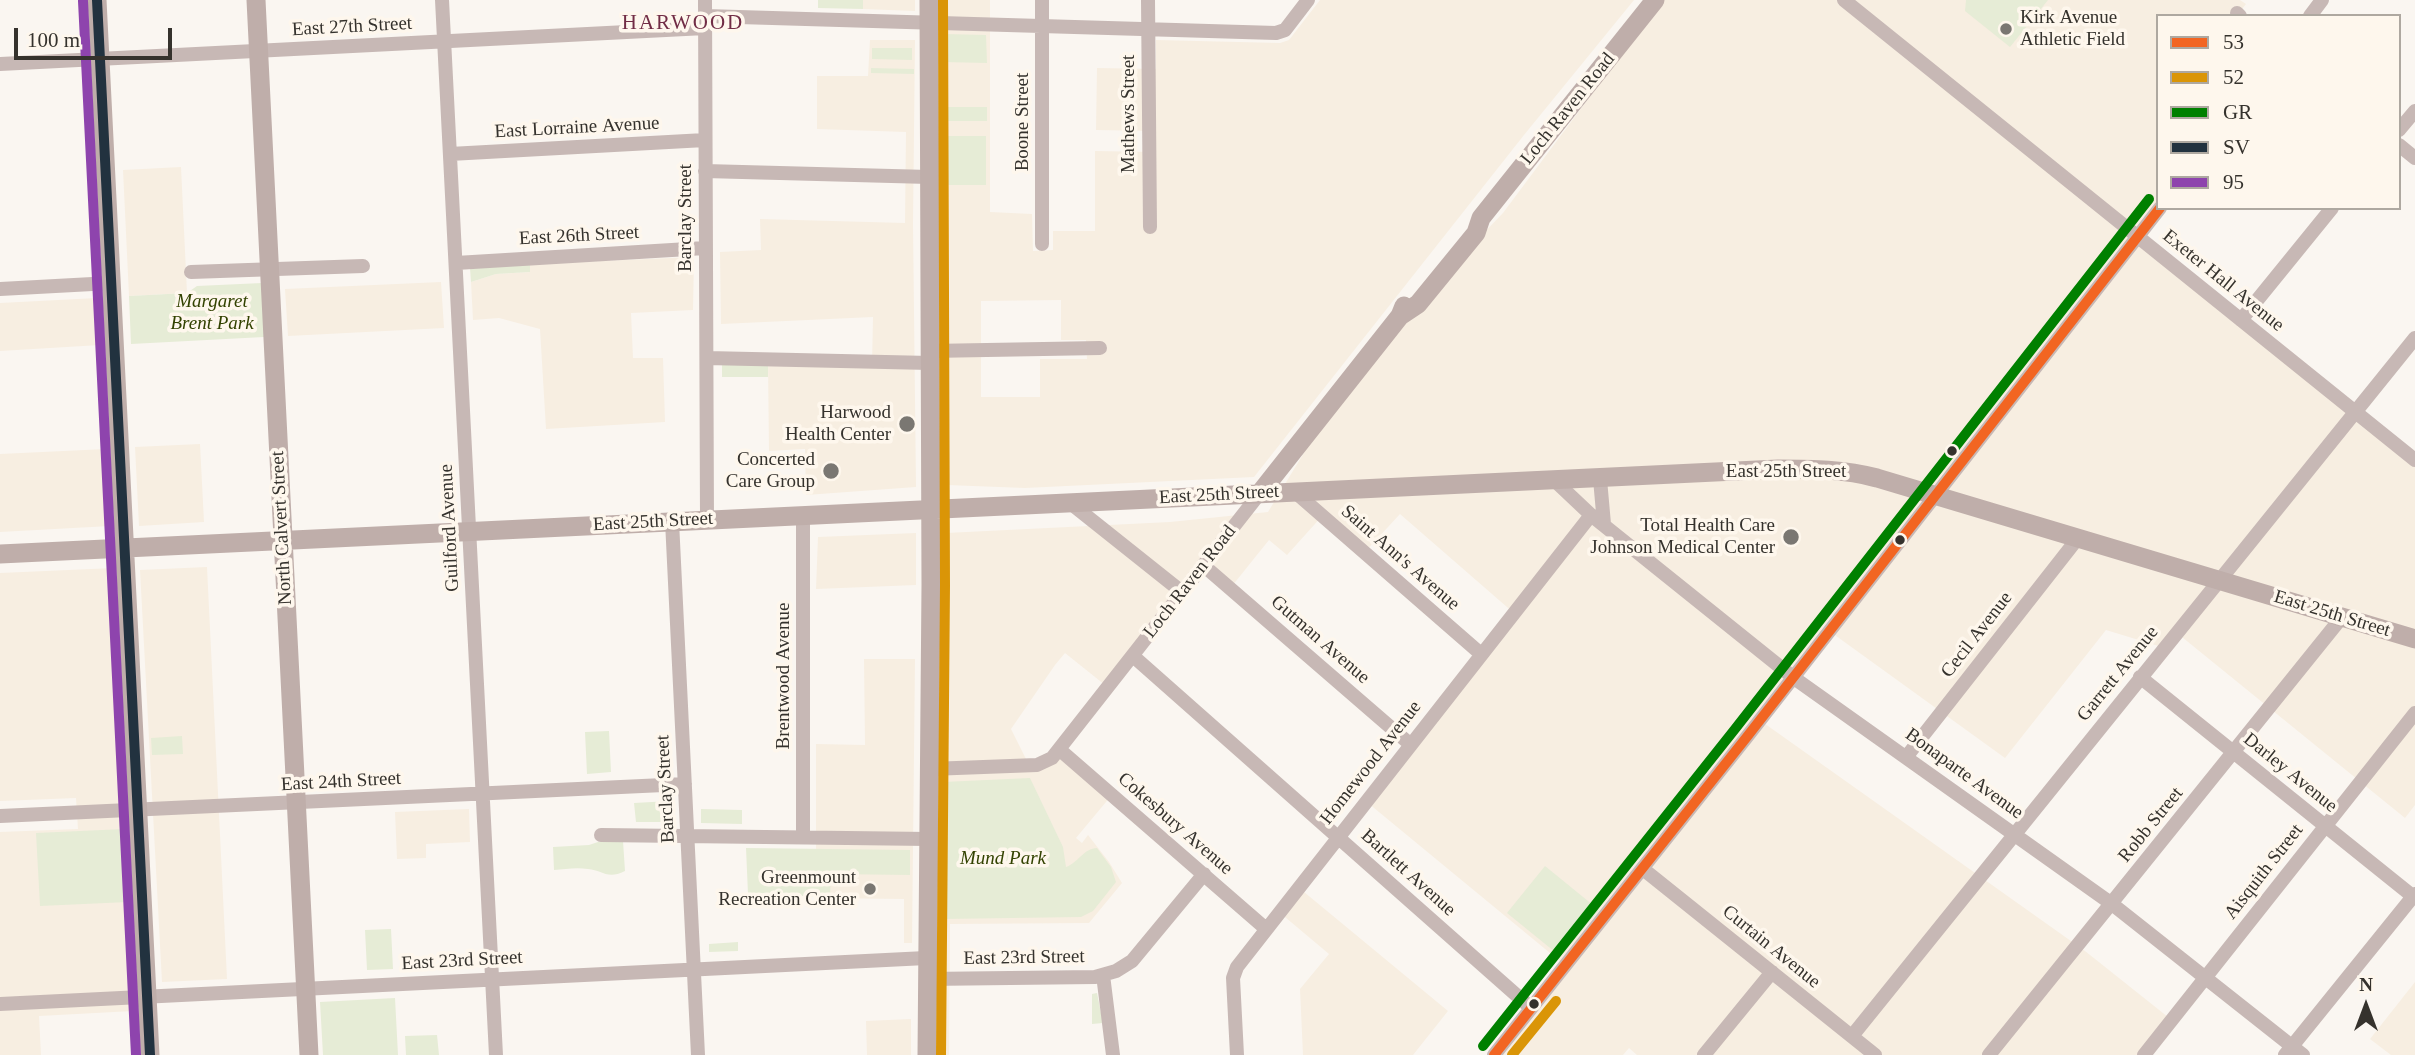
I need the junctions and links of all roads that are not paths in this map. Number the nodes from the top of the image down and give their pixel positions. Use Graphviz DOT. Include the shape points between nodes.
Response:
graph roads {
  1 [pos="97,0"];
  2 [pos="256,0"];
  3 [pos="442,0"];
  4 [pos="705,0"];
  5 [pos="929,0"];
  6 [pos="1042,0"];
  7 [pos="1148,0"];
  8 [pos="1308,0"];
  9 [pos="1655,0"];
  10 [pos="1844,0"];
  11 [pos="705,22"];
  12 [pos="929,22"];
  13 [pos="1042,25"];
  14 [pos="1148,28"];
  15 [pos="444,42"];
  16 [pos="258,51"];
  17 [pos="100,59"];
  18 [pos="0,64"];
  19 [pos="2415,111"];
  20 [pos="2401,128"];
  21 [pos="705,140"];
  22 [pos="2401,147"];
  23 [pos="450,154"];
  24 [pos="2415,158"];
  25 [pos="705,171"];
  26 [pos="929,177"];
  27 [pos="2158,210"];
  28 [pos="2330,210"];
  29 [pos="1150,227"];
  30 [pos="2137,237"];
  31 [pos="1042,244"];
  32 [pos="705,248"];
  33 [pos="363,266"];
  34 [pos="269,270"];
  35 [pos="456,270"];
  36 [pos="191,272"];
  37 [pos="111,284"];
  38 [pos="0,289"];
  39 [pos="2241,320"];
  40 [pos="2415,338"];
  41 [pos="1100,348"];
  42 [pos="930,357"];
  43 [pos="707,358"];
  44 [pos="2355,412"];
  45 [pos="2415,460"];
  46 [pos="1600,479"];
  47 [pos="1555,481"];
  48 [pos="1294,492"];
  49 [pos="1259,494"];
  50 [pos="1936,496"];
  51 [pos="1069,502"];
  52 [pos="930,509"];
  53 [pos="803,515"];
  54 [pos="1597,519"];
  55 [pos="707,520"];
  56 [pos="672,522"];
  57 [pos="470,531"];
  58 [pos="2078,538"];
  59 [pos="283,540"];
  60 [pos="124,548"];
  61 [pos="0,554"];
  62 [pos="1203,565"];
  63 [pos="2219,580"];
  64 [pos="1182,592"];
  65 [pos="2342,617"];
  66 [pos="2415,639"];
  67 [pos="1481,654"];
  68 [pos="1133,656"];
  69 [pos="2140,677"];
  70 [pos="1794,678"];
  71 [pos="2415,713"];
  72 [pos="1410,745"];
  73 [pos="1060,750"];
  74 [pos="2234,752"];
  75 [pos="1907,756"];
  76 [pos="930,769"];
  77 [pos="684,784"];
  78 [pos="483,794"];
  79 [pos="297,804"];
  80 [pos="137,810"];
  81 [pos="0,816"];
  82 [pos="2326,826"];
  83 [pos="2014,833"];
  84 [pos="601,835"];
  85 [pos="687,836"];
  86 [pos="1338,836"];
  87 [pos="803,837"];
  88 [pos="929,839"];
  89 [pos="1643,869"];
  90 [pos="1204,874"];
  91 [pos="2414,896"];
  92 [pos="2112,904"];
  93 [pos="1265,928"];
  94 [pos="926,958"];
  95 [pos="694,969"];
  96 [pos="1772,972"];
  97 [pos="1103,975"];
  98 [pos="2206,977"];
  99 [pos="492,979"];
  100 [pos="926,979"];
  101 [pos="305,988"];
  102 [pos="147,996"];
  103 [pos="0,1003"];
  104 [pos="1531,1008"];
  105 [pos="1852,1037"];
  106 [pos="2293,1052"];
  107 [pos="1867,1053"];
  108 [pos="150,1055"];
  109 [pos="309,1055"];
  110 [pos="496,1055"];
  111 [pos="698,1055"];
  112 [pos="927,1055"];
  113 [pos="1113,1055"];
  114 [pos="1237,1055"];
  115 [pos="1493,1055"];
  116 [pos="1704,1055"];
  117 [pos="1989,1055"];
  118 [pos="2144,1055"];
  1 -- 17 [label="main road"];
  2 -- 16 [label="main road, North Calvert Street"];
  3 -- 15 [label="street, Guilford Avenue"];
  4 -- 11 [label="street, Barclay Street"];
  5 -- 12 [label="main road"];
  6 -- 13 [label="street, Boone Street"];
  7 -- 14 [label="street, Mathews Street"];
  8 -- 14 [label="street, East 27th Street" via="1281,32"];
  9 -- 49 [label="main road, Loch Raven Road" via="1481,218 1476,233 1418,304 1400,316"];
  10 -- 30 [label="street, Exeter Hall Avenue"];
  11 -- 12 [label="street, East 27th Street"];
  11 -- 15 [label="street, East 27th Street"];
  11 -- 21 [label="street, Barclay Street"];
  12 -- 13 [label="street, East 27th Street"];
  12 -- 26 [label="main road"];
  13 -- 14 [label="street, East 27th Street"];
  13 -- 31 [label="street, Boone Street"];
  14 -- 29 [label="street, Mathews Street"];
  15 -- 16 [label="street, East 27th Street"];
  15 -- 23 [label="street, Guilford Avenue"];
  16 -- 17 [label="street, East 27th Street"];
  16 -- 34 [label="main road, North Calvert Street"];
  17 -- 18 [label="street, East 27th Street"];
  17 -- 37 [label="main road"];
  19 -- 20 [label="street"];
  21 -- 23 [label="street, East Lorraine Avenue"];
  21 -- 25 [label="street, Barclay Street"];
  22 -- 24 [label="street"];
  23 -- 35 [label="street, Guilford Avenue"];
  25 -- 26 [label="street"];
  25 -- 32 [label="street, Barclay Street"];
  26 -- 42 [label="main road"];
  27 -- 30 [label="street"];
  28 -- 39 [label="street"];
  30 -- 39 [label="street, Exeter Hall Avenue"];
  30 -- 50 [label="street"];
  32 -- 35 [label="street, East 26th Street"];
  32 -- 43 [label="street, Barclay Street"];
  33 -- 34 [label="street"];
  34 -- 36 [label="street"];
  34 -- 59 [label="main road, North Calvert Street"];
  35 -- 57 [label="street, Guilford Avenue"];
  37 -- 38 [label="street"];
  37 -- 60 [label="main road"];
  39 -- 44 [label="street, Exeter Hall Avenue"];
  40 -- 44 [label="street, Garrett Avenue"];
  41 -- 42 [label="street"];
  42 -- 43 [label="street"];
  42 -- 52 [label="main road"];
  43 -- 55 [label="street, Barclay Street"];
  44 -- 45 [label="street, Exeter Hall Avenue"];
  44 -- 63 [label="street, Garrett Avenue"];
  46 -- 47 [label="main road, East 25th Street"];
  46 -- 50 [label="main road, East 25th Street" via="1824,469 1855,472"];
  46 -- 54 [label="street"];
  47 -- 48 [label="main road, East 25th Street"];
  47 -- 54 [label="street, Bonaparte Avenue"];
  48 -- 49 [label="main road, East 25th Street"];
  48 -- 67 [label="street, Saint Ann's Avenue"];
  49 -- 51 [label="main road, East 25th Street"];
  49 -- 62 [label="street, Loch Raven Road"];
  50 -- 58 [label="main road, East 25th Street"];
  50 -- 70 [label="street"];
  51 -- 52 [label="main road, East 25th Street"];
  51 -- 64 [label="street"];
  52 -- 53 [label="main road, East 25th Street"];
  52 -- 76 [label="main road"];
  53 -- 55 [label="main road, East 25th Street"];
  53 -- 87 [label="street, Brentwood Avenue"];
  54 -- 67 [label="street, Homewood Avenue"];
  54 -- 70 [label="street, Bonaparte Avenue"];
  55 -- 56 [label="main road, East 25th Street"];
  56 -- 57 [label="main road, East 25th Street"];
  56 -- 77 [label="street, Barclay Street"];
  57 -- 59 [label="main road, East 25th Street"];
  57 -- 78 [label="street, Guilford Avenue"];
  58 -- 63 [label="main road, East 25th Street"];
  58 -- 75 [label="street, Cecil Avenue"];
  59 -- 60 [label="main road, East 25th Street"];
  59 -- 79 [label="main road, North Calvert Street"];
  60 -- 61 [label="main road, East 25th Street"];
  60 -- 80 [label="main road"];
  62 -- 64 [label="street, Loch Raven Road"];
  62 -- 72 [label="street, Gutman Avenue"];
  63 -- 65 [label="main road, East 25th Street"];
  63 -- 69 [label="street, Garrett Avenue"];
  64 -- 68 [label="street, Loch Raven Road"];
  65 -- 66 [label="main road, East 25th Street"];
  65 -- 74 [label="street, Robb Street"];
  67 -- 72 [label="street, Homewood Avenue"];
  68 -- 73 [label="street, Loch Raven Road"];
  68 -- 86 [label="street, Bartlett Avenue"];
  69 -- 74 [label="street, Darley Avenue"];
  69 -- 83 [label="street, Garrett Avenue"];
  70 -- 75 [label="street, Bonaparte Avenue"];
  70 -- 89 [label="street"];
  71 -- 82 [label="street, Aisquith Street"];
  72 -- 86 [label="street, Homewood Avenue"];
  73 -- 76 [label="street" via="1037,765"];
  73 -- 90 [label="street, Cokesbury Avenue"];
  74 -- 82 [label="street, Darley Avenue"];
  74 -- 92 [label="street, Robb Street"];
  75 -- 83 [label="street, Bonaparte Avenue"];
  76 -- 88 [label="main road"];
  77 -- 78 [label="street, East 24th Street"];
  77 -- 85 [label="street, Barclay Street"];
  78 -- 79 [label="street, East 24th Street"];
  78 -- 99 [label="street, Guilford Avenue"];
  79 -- 80 [label="street, East 24th Street"];
  79 -- 101 [label="main road, North Calvert Street"];
  80 -- 81 [label="street, East 24th Street"];
  80 -- 102 [label="main road"];
  82 -- 91 [label="street, Darley Avenue"];
  82 -- 98 [label="street, Aisquith Street"];
  83 -- 92 [label="street, Bonaparte Avenue"];
  83 -- 105 [label="street, Garrett Avenue"];
  84 -- 85 [label="street"];
  85 -- 87 [label="street"];
  85 -- 95 [label="street, Barclay Street"];
  86 -- 93 [label="street, Homewood Avenue"];
  86 -- 104 [label="street, Bartlett Avenue"];
  87 -- 88 [label="street"];
  88 -- 94 [label="main road"];
  89 -- 96 [label="street, Curtain Avenue"];
  89 -- 104 [label="street"];
  90 -- 93 [label="street, Cokesbury Avenue"];
  90 -- 97 [label="street, East 23rd Street" via="1132,961"];
  91 -- 106 [label="street"];
  92 -- 98 [label="street, Bonaparte Avenue"];
  92 -- 117 [label="street, Robb Street"];
  93 -- 114 [label="street, Homewood Avenue" via="1233,978"];
  94 -- 95 [label="street, East 23rd Street"];
  94 -- 100 [label="main road"];
  95 -- 99 [label="street, East 23rd Street"];
  95 -- 111 [label="street, Barclay Street"];
  96 -- 105 [label="street, Curtain Avenue"];
  96 -- 116 [label="street"];
  97 -- 100 [label="street, East 23rd Street"];
  97 -- 113 [label="street"];
  98 -- 106 [label="street, Bonaparte Avenue"];
  98 -- 118 [label="street, Aisquith Street"];
  99 -- 101 [label="street, East 23rd Street"];
  99 -- 110 [label="street, Guilford Avenue"];
  100 -- 112 [label="main road"];
  101 -- 102 [label="street, East 23rd Street"];
  101 -- 109 [label="main road, North Calvert Street"];
  102 -- 103 [label="street, East 23rd Street"];
  102 -- 108 [label="main road"];
  104 -- 115 [label="street"];
  105 -- 107 [label="street, Curtain Avenue"];
}
